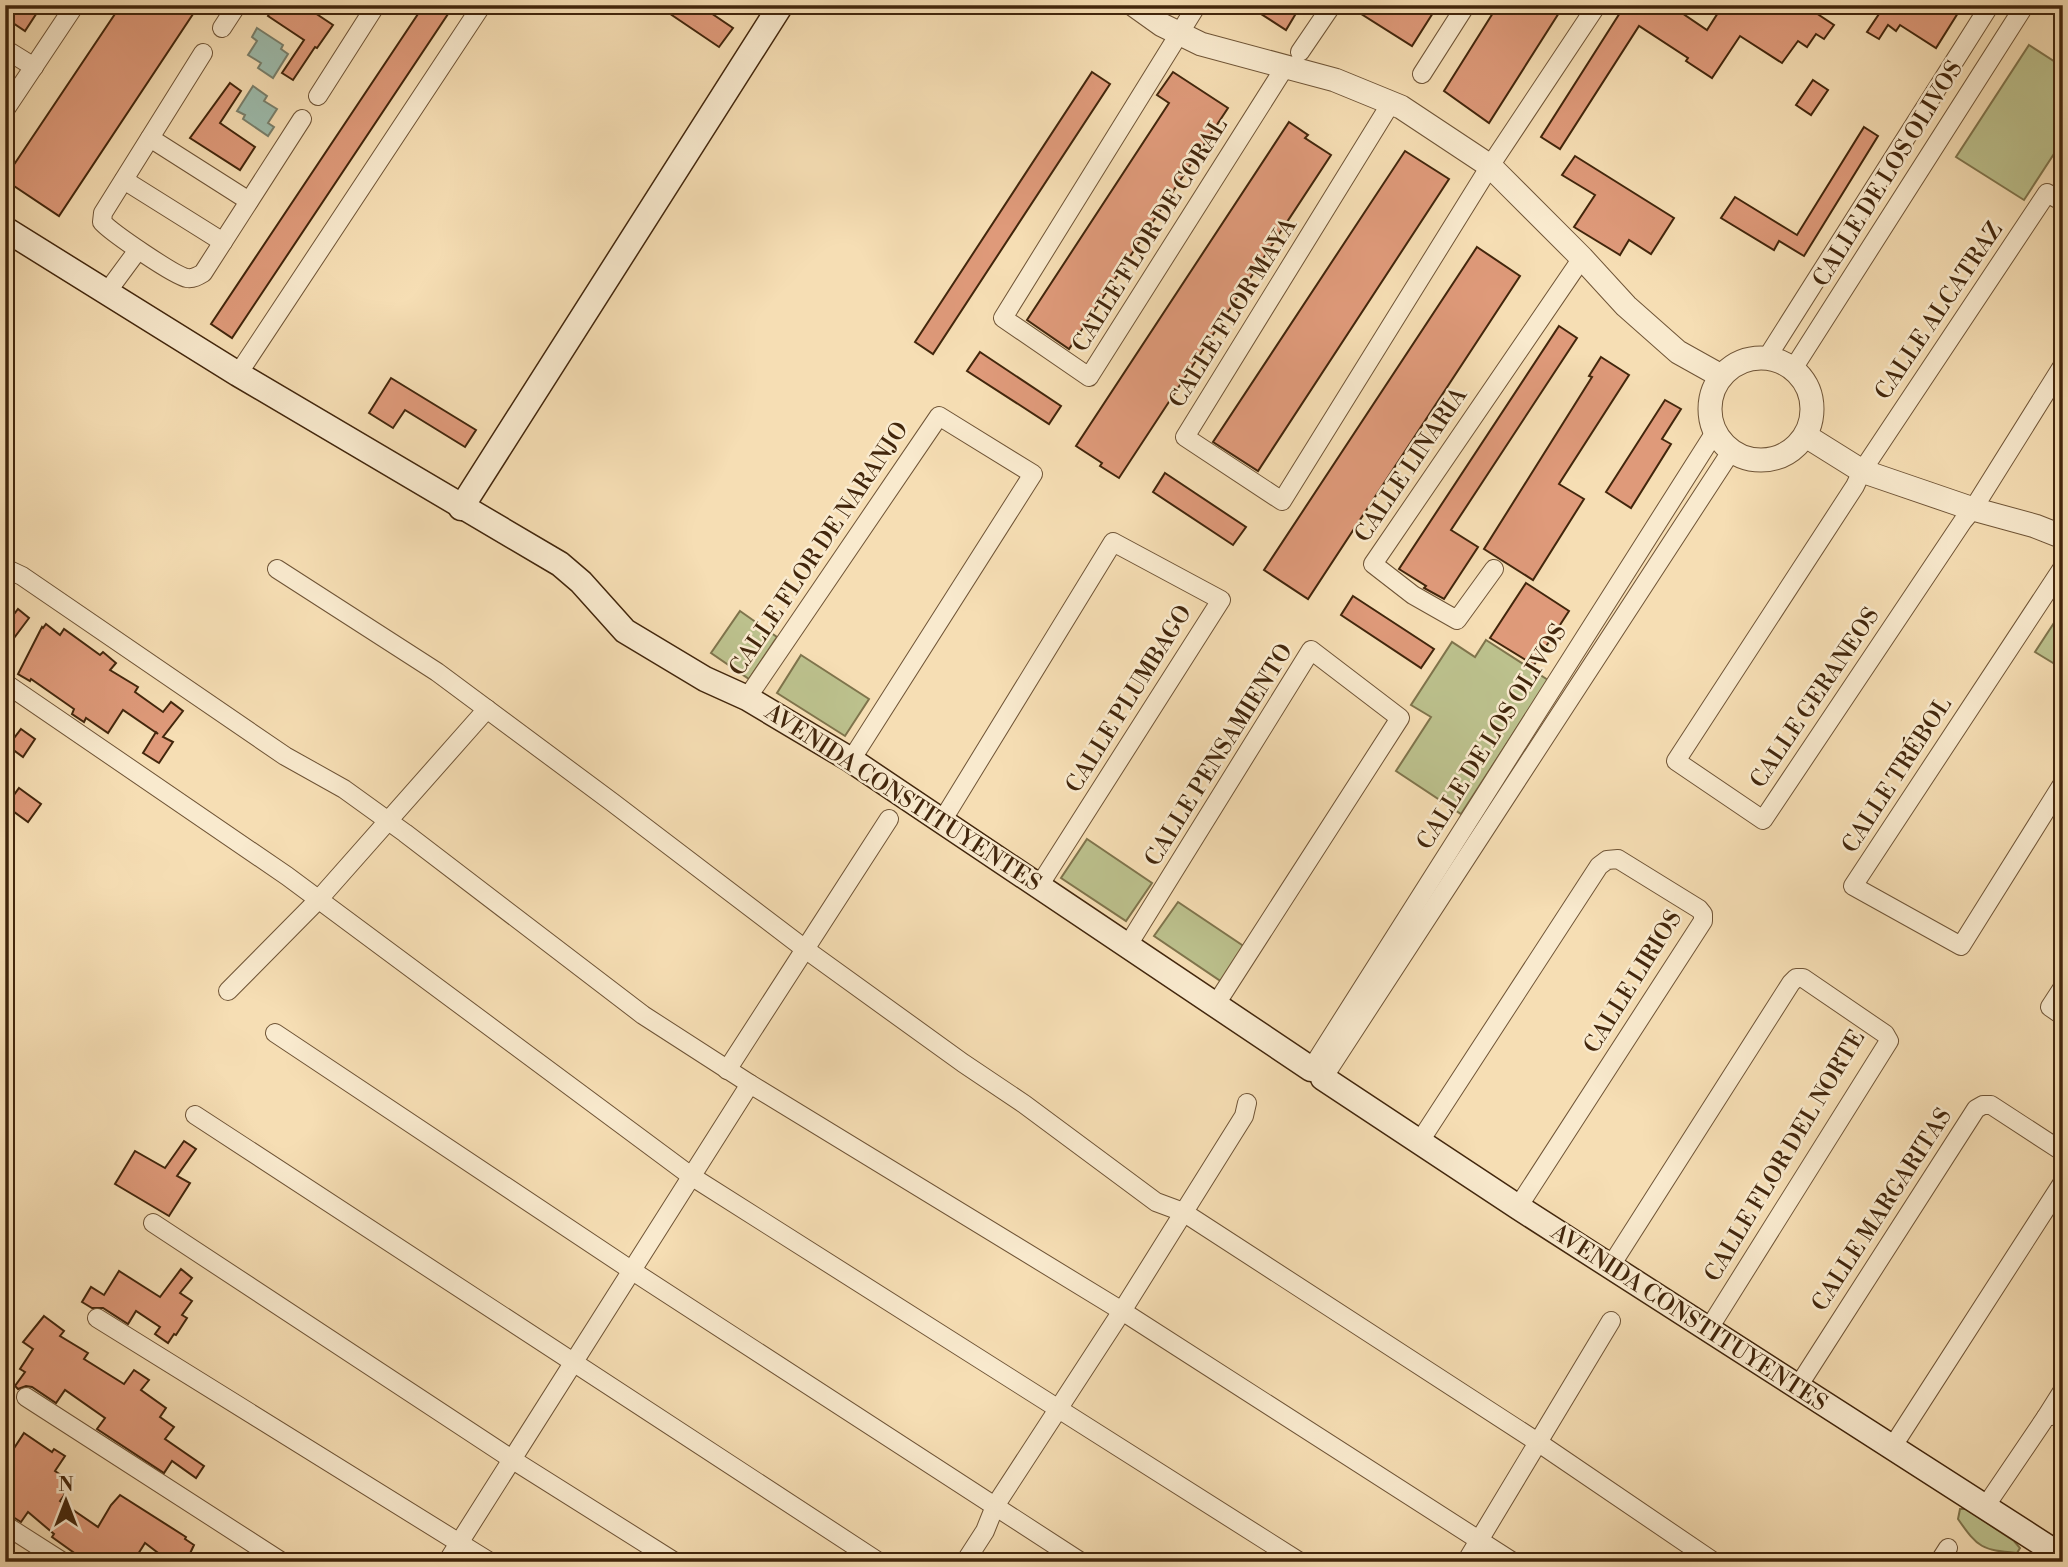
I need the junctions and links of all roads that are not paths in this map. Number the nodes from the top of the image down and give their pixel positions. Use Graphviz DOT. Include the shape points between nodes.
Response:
graph roads {
  1 [pos="75,5"];
  2 [pos="237,5"];
  3 [pos="482,5"];
  4 [pos="781,5"];
  5 [pos="1134,5"];
  6 [pos="1197,5"];
  7 [pos="1332,5"];
  8 [pos="1466,5"];
  9 [pos="1597,5"];
  10 [pos="1990,5"];
  11 [pos="2025,5"];
  12 [pos="372,7"];
  13 [pos="222,28"];
  14 [pos="1170,29"];
  15 [pos="5,49"];
  16 [pos="203,53"];
  17 [pos="1293,60"];
  18 [pos="34,67"];
  19 [pos="1422,74"];
  20 [pos="318,96"];
  21 [pos="1391,103"];
  22 [pos="5,109"];
  23 [pos="302,119"];
  24 [pos="150,138"];
  25 [pos="1490,166"];
  26 [pos="124,180"];
  27 [pos="249,201"];
  28 [pos="2063,202"];
  29 [pos="5,229"];
  30 [pos="223,242"];
  31 [pos="138,250"];
  32 [pos="1582,258"];
  33 [pos="107,292"];
  34 [pos="1766,359"];
  35 [pos="2063,365"];
  36 [pos="1793,369"];
  37 [pos="238,374"];
  38 [pos="1721,376"];
  39 [pos="1715,432"];
  40 [pos="1805,436"];
  41 [pos="1732,450"];
  42 [pos="1862,471"];
  43 [pos="461,508"];
  44 [pos="1973,509"];
  45 [pos="2063,537"];
  46 [pos="2063,567"];
  47 [pos="5,568"];
  48 [pos="277,569"];
  49 [pos="1494,569"];
  50 [pos="5,683"];
  51 [pos="747,698"];
  52 [pos="486,709"];
  53 [pos="851,760"];
  54 [pos="2063,783"];
  55 [pos="889,818"];
  56 [pos="387,820"];
  57 [pos="942,821"];
  58 [pos="1039,886"];
  59 [pos="319,899"];
  60 [pos="1128,945"];
  61 [pos="805,948"];
  62 [pos="2063,987"];
  63 [pos="228,991"];
  64 [pos="1216,1004"];
  65 [pos="2063,1016"];
  66 [pos="275,1033"];
  67 [pos="727,1070"];
  68 [pos="1317,1073"];
  69 [pos="750,1084"];
  70 [pos="1247,1103"];
  71 [pos="195,1115"];
  72 [pos="1420,1141"];
  73 [pos="2063,1152"];
  74 [pos="691,1176"];
  75 [pos="2063,1182"];
  76 [pos="1518,1207"];
  77 [pos="1183,1212"];
  78 [pos="153,1223"];
  79 [pos="1610,1267"];
  80 [pos="631,1270"];
  81 [pos="1122,1311"];
  82 [pos="97,1318"];
  83 [pos="1611,1321"];
  84 [pos="1708,1330"];
  85 [pos="572,1363"];
  86 [pos="1797,1388"];
  87 [pos="2063,1390"];
  88 [pos="26,1397"];
  89 [pos="1059,1407"];
  90 [pos="2054,1416"];
  91 [pos="1539,1443"];
  92 [pos="1891,1449"];
  93 [pos="513,1460"];
  94 [pos="995,1506"];
  95 [pos="1986,1507"];
  96 [pos="5,1525"];
  97 [pos="1480,1540"];
  98 [pos="460,1542"];
  99 [pos="2061,1558"];
  100 [pos="63,1562"];
  101 [pos="282,1562"];
  102 [pos="447,1562"];
  103 [pos="490,1562"];
  104 [pos="675,1562"];
  105 [pos="879,1562"];
  106 [pos="965,1562"];
  107 [pos="1081,1562"];
  108 [pos="1300,1562"];
  109 [pos="1466,1562"];
  110 [pos="1513,1562"];
  111 [pos="1714,1562"];
  1 -- 18 [label="street"];
  2 -- 13 [label="street"];
  3 -- 37 [label="street"];
  4 -- 43 [label="main road"];
  5 -- 14 [label="street"];
  6 -- 14 [label="street"];
  7 -- 17 [label="street"];
  8 -- 19 [label="street"];
  9 -- 25 [label="street"];
  10 -- 34 [label="street, CALLE DE LOS OLIVOS"];
  11 -- 36 [label="street, CALLE DE LOS OLIVOS"];
  12 -- 20 [label="street"];
  14 -- 17 [label="street" via="1201,44"];
  14 -- 17 [label="street, CALLE FLOR DE CORAL" via="1003,318 1089,377"];
  15 -- 18 [label="street"];
  16 -- 24 [label="street"];
  17 -- 21 [label="street"];
  18 -- 22 [label="street"];
  21 -- 25 [label="street"];
  21 -- 25 [label="street, CALLE FLOR MAYA" via="1185,437 1282,501"];
  23 -- 27 [label="street"];
  24 -- 26 [label="street"];
  24 -- 27 [label="street"];
  25 -- 32 [label="street"];
  26 -- 30 [label="street"];
  26 -- 31 [label="street" via="102,222"];
  27 -- 30 [label="street"];
  28 -- 42 [label="street, CALLE ALCATRAZ" via="2048,193"];
  29 -- 33 [label="main road, AVENIDA CONSTITUYENTES"];
  30 -- 31 [label="street" via="203,273 193,278 184,278"];
  31 -- 33 [label="street"];
  32 -- 38 [label="street" via="1626,306 1678,352"];
  32 -- 49 [label="street, CALLE LINARIA" via="1373,564 1413,595 1457,620"];
  33 -- 37 [label="main road, AVENIDA CONSTITUYENTES"];
  34 -- 36 [label="street"];
  34 -- 38 [label="street" via="1736,364"];
  35 -- 44 [label="street"];
  36 -- 40 [label="street" via="1812,401 1812,419"];
  37 -- 43 [label="main road, AVENIDA CONSTITUYENTES"];
  38 -- 39 [label="street" via="1709,410"];
  39 -- 41 [label="street"];
  39 -- 68 [label="street, CALLE DE LOS OLIVOS"];
  40 -- 41 [label="street" via="1786,454 1771,460 1753,460"];
  40 -- 42 [label="street"];
  41 -- 68 [label="street, CALLE DE LOS OLIVOS"];
  42 -- 44 [label="street"];
  42 -- 44 [label="street, CALLE GERANEOS" via="1676,761 1763,820"];
  43 -- 51 [label="main road, AVENIDA CONSTITUYENTES" via="560,564 625,631 705,679"];
  44 -- 45 [label="street"];
  46 -- 54 [label="street, CALLE TRÉBOL" via="1853,886 1961,946"];
  47 -- 56 [label="street"];
  48 -- 52 [label="street"];
  50 -- 59 [label="street"];
  51 -- 53 [label="main road, AVENIDA CONSTITUYENTES"];
  51 -- 53 [label="street, CALLE FLOR DE NARANJO" via="939,416 1033,474"];
  52 -- 56 [label="street"];
  52 -- 61 [label="street"];
  53 -- 57 [label="main road, AVENIDA CONSTITUYENTES"];
  55 -- 61 [label="street"];
  56 -- 59 [label="street"];
  56 -- 67 [label="street" via="643,1015"];
  57 -- 58 [label="main road, AVENIDA CONSTITUYENTES"];
  57 -- 58 [label="street, CALLE PLUMBAGO" via="1112,542 1221,600"];
  58 -- 60 [label="main road, AVENIDA CONSTITUYENTES"];
  59 -- 63 [label="street"];
  59 -- 74 [label="street"];
  60 -- 64 [label="main road, AVENIDA CONSTITUYENTES"];
  60 -- 64 [label="street, CALLE PENSAMIENTO" via="1311,650 1400,718"];
  61 -- 67 [label="street"];
  61 -- 77 [label="street" via="1156,1202"];
  62 -- 65 [label="street" via="2050,1007"];
  64 -- 68 [label="main road, AVENIDA CONSTITUYENTES"];
  66 -- 80 [label="street"];
  67 -- 69 [label="street"];
  68 -- 72 [label="main road, AVENIDA CONSTITUYENTES"];
  69 -- 74 [label="street"];
  69 -- 81 [label="street"];
  70 -- 77 [label="street" via="1244,1116"];
  71 -- 85 [label="street"];
  72 -- 76 [label="main road, AVENIDA CONSTITUYENTES"];
  72 -- 76 [label="street, CALLE LIRIOS" via="1599,866 1618,859 1699,909 1703,921"];
  73 -- 86 [label="street, CALLE MARGARITAS" via="1991,1105 1976,1109"];
  74 -- 80 [label="street"];
  74 -- 89 [label="street"];
  75 -- 92 [label="street"];
  76 -- 79 [label="main road, AVENIDA CONSTITUYENTES"];
  77 -- 81 [label="street"];
  77 -- 91 [label="street"];
  78 -- 93 [label="street"];
  79 -- 84 [label="main road, AVENIDA CONSTITUYENTES"];
  79 -- 84 [label="street, CALLE FLOR DEL NORTE" via="1791,983 1803,978 1889,1041"];
  80 -- 85 [label="street"];
  80 -- 94 [label="street"];
  81 -- 89 [label="street"];
  81 -- 97 [label="street"];
  82 -- 98 [label="street"];
  83 -- 91 [label="street"];
  84 -- 86 [label="main road, AVENIDA CONSTITUYENTES"];
  85 -- 93 [label="street"];
  85 -- 105 [label="street"];
  86 -- 92 [label="main road, AVENIDA CONSTITUYENTES"];
  87 -- 90 [label="street"];
  88 -- 101 [label="street"];
  89 -- 94 [label="street"];
  89 -- 108 [label="street"];
  90 -- 95 [label="street"];
  91 -- 97 [label="street"];
  91 -- 111 [label="street"];
  92 -- 95 [label="main road, AVENIDA CONSTITUYENTES"];
  93 -- 98 [label="street"];
  93 -- 104 [label="street"];
  94 -- 106 [label="street"];
  94 -- 107 [label="street"];
  95 -- 99 [label="main road, AVENIDA CONSTITUYENTES"];
  96 -- 100 [label="street"];
  97 -- 109 [label="street"];
  97 -- 110 [label="street"];
  98 -- 102 [label="street"];
  98 -- 103 [label="street"];
}
